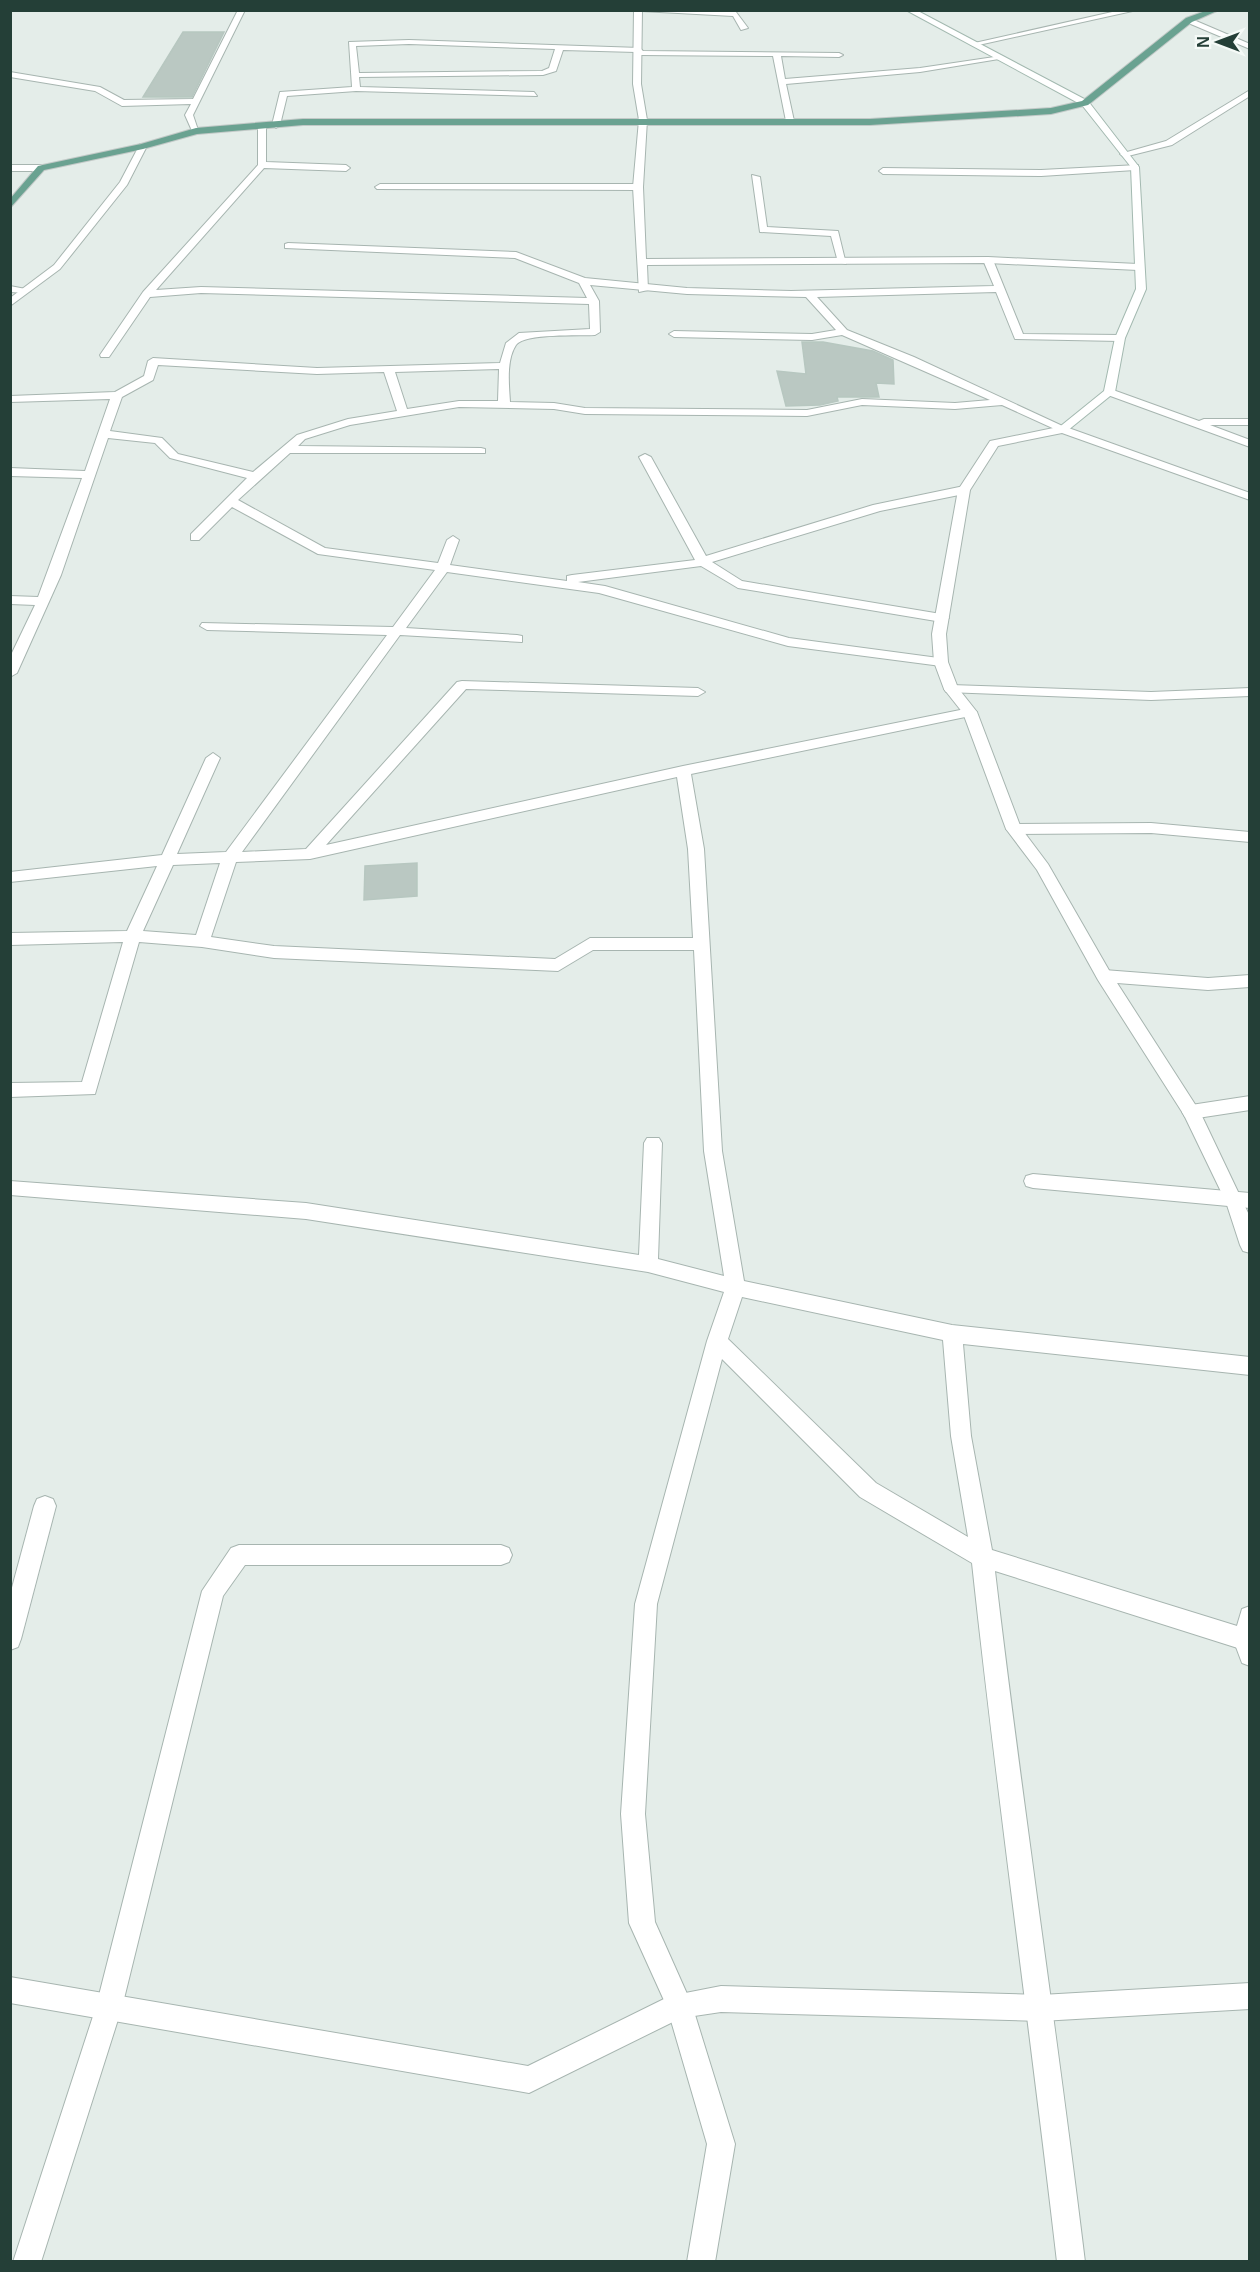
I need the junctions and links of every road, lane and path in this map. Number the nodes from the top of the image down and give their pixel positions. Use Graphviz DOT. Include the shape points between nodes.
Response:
graph roads {
  1 [pos="242,10"];
  2 [pos="626,10"];
  3 [pos="909,10"];
  4 [pos="1134,10"];
  5 [pos="639,11"];
  6 [pos="1216,11"];
  7 [pos="1189,20"];
  8 [pos="744,28"];
  9 [pos="974,44"];
  10 [pos="560,47"];
  11 [pos="1250,47"];
  12 [pos="640,51"];
  13 [pos="777,54"];
  14 [pos="838,54"];
  15 [pos="1001,58"];
  16 [pos="10,74"];
  17 [pos="355,75"];
  18 [pos="781,82"];
  19 [pos="356,89"];
  20 [pos="1250,92"];
  21 [pos="534,94"];
  22 [pos="194,101"];
  23 [pos="1085,103"];
  24 [pos="643,120"];
  25 [pos="790,121"];
  26 [pos="276,125"];
  27 [pos="262,126"];
  28 [pos="196,131"];
  29 [pos="143,146"];
  30 [pos="1124,154"];
  31 [pos="262,165"];
  32 [pos="1135,167"];
  33 [pos="10,168"];
  34 [pos="41,168"];
  35 [pos="346,168"];
  36 [pos="883,171"];
  37 [pos="755,177"];
  38 [pos="380,187"];
  39 [pos="638,187"];
  40 [pos="10,205"];
  41 [pos="288,246"];
  42 [pos="988,260"];
  43 [pos="642,262"];
  44 [pos="843,262"];
  45 [pos="1137,267"];
  46 [pos="583,281"];
  47 [pos="10,289"];
  48 [pos="26,290"];
  49 [pos="643,290"];
  50 [pos="1000,290"];
  51 [pos="147,294"];
  52 [pos="810,295"];
  53 [pos="594,301"];
  54 [pos="10,303"];
  55 [pos="843,332"];
  56 [pos="674,334"];
  57 [pos="1120,338"];
  58 [pos="105,355"];
  59 [pos="504,366"];
  60 [pos="389,370"];
  61 [pos="1109,392"];
  62 [pos="117,395"];
  63 [pos="10,399"];
  64 [pos="1004,402"];
  65 [pos="504,405"];
  66 [pos="403,413"];
  67 [pos="1191,422"];
  68 [pos="1250,422"];
  69 [pos="1063,429"];
  70 [pos="104,434"];
  71 [pos="1250,444"];
  72 [pos="287,448"];
  73 [pos="481,451"];
  74 [pos="645,457"];
  75 [pos="10,472"];
  76 [pos="91,475"];
  77 [pos="255,476"];
  78 [pos="964,490"];
  79 [pos="1250,497"];
  80 [pos="230,501"];
  81 [pos="195,537"];
  82 [pos="453,540"];
  83 [pos="703,562"];
  84 [pos="443,567"];
  85 [pos="548,582"];
  86 [pos="10,600"];
  87 [pos="44,601"];
  88 [pos="942,618"];
  89 [pos="207,626"];
  90 [pos="396,632"];
  91 [pos="517,639"];
  92 [pos="941,662"];
  93 [pos="10,672"];
  94 [pos="951,689"];
  95 [pos="698,692"];
  96 [pos="1250,692"];
  97 [pos="970,712"];
  98 [pos="213,758"];
  99 [pos="683,771"];
  100 [pos="1014,829"];
  101 [pos="1250,837"];
  102 [pos="310,854"];
  103 [pos="229,859"];
  104 [pos="167,860"];
  105 [pos="10,877"];
  106 [pos="133,936"];
  107 [pos="10,939"];
  108 [pos="202,941"];
  109 [pos="702,944"];
  110 [pos="1104,976"];
  111 [pos="1250,981"];
  112 [pos="10,1090"];
  113 [pos="1250,1103"];
  114 [pos="1191,1112"];
  115 [pos="653,1143"];
  116 [pos="1033,1181"];
  117 [pos="10,1188"];
  118 [pos="1242,1201"];
  119 [pos="1250,1245"];
  120 [pos="648,1264"];
  121 [pos="735,1287"];
  122 [pos="952,1334"];
  123 [pos="717,1341"];
  124 [pos="1250,1366"];
  125 [pos="45,1506"];
  126 [pos="501,1554"];
  127 [pos="982,1557"];
  128 [pos="1248,1637"];
  129 [pos="10,1639"];
  130 [pos="10,1990"];
  131 [pos="1250,1996"];
  132 [pos="680,2005"];
  133 [pos="109,2007"];
  134 [pos="1041,2008"];
  135 [pos="27,2262"];
  136 [pos="701,2262"];
  137 [pos="1071,2262"];
  1 -- 22 [label="street"];
  2 -- 5 [label="street"];
  3 -- 9 [label="street"];
  4 -- 9 [label="street"];
  5 -- 8 [label="street" via="736,14"];
  5 -- 12 [label="street"];
  6 -- 7 [label="main road"];
  7 -- 11 [label="street"];
  7 -- 23 [label="main road"];
  9 -- 15 [label="street"];
  10 -- 12 [label="street"];
  10 -- 17 [label="street" via="553,69 543,73"];
  10 -- 17 [label="street" via="352,44"];
  12 -- 13 [label="street"];
  12 -- 24 [label="street" via="637,84"];
  13 -- 14 [label="street"];
  13 -- 18 [label="street"];
  15 -- 18 [label="street" via="920,70"];
  15 -- 23 [label="street"];
  16 -- 22 [label="street" via="98,89 122,103"];
  17 -- 19 [label="street"];
  18 -- 25 [label="street"];
  19 -- 21 [label="street"];
  19 -- 26 [label="street" via="283,94"];
  20 -- 30 [label="street" via="1169,143"];
  22 -- 28 [label="street" via="189,115"];
  23 -- 25 [label="main road" via="1039,112 870,122"];
  23 -- 30 [label="street"];
  24 -- 25 [label="main road"];
  24 -- 26 [label="main road"];
  24 -- 39 [label="street"];
  26 -- 27 [label="main road"];
  27 -- 28 [label="main road"];
  27 -- 31 [label="street"];
  28 -- 29 [label="main road"];
  29 -- 34 [label="main road"];
  29 -- 48 [label="street" via="124,183 57,267"];
  30 -- 32 [label="street"];
  31 -- 35 [label="street"];
  31 -- 51 [label="street"];
  32 -- 36 [label="street" via="1041,173"];
  32 -- 45 [label="street"];
  33 -- 34 [label="street"];
  34 -- 40 [label="main road"];
  37 -- 44 [label="street" via="763,230 835,233"];
  38 -- 39 [label="street"];
  39 -- 43 [label="street"];
  41 -- 46 [label="street" via="516,255"];
  42 -- 44 [label="street"];
  42 -- 45 [label="street"];
  42 -- 50 [label="street"];
  43 -- 44 [label="street"];
  43 -- 49 [label="street"];
  45 -- 57 [label="street" via="1141,289"];
  46 -- 49 [label="street"];
  46 -- 53 [label="street"];
  47 -- 48 [label="street"];
  48 -- 54 [label="street"];
  49 -- 52 [label="street"];
  50 -- 52 [label="street"];
  50 -- 57 [label="street" via="1019,338"];
  51 -- 53 [label="street" via="201,290"];
  51 -- 58 [label="street"];
  52 -- 55 [label="street"];
  53 -- 59 [label="street" via="595,332 523,335 511,343"];
  55 -- 56 [label="street" via="812,337"];
  55 -- 64 [label="street"];
  57 -- 61 [label="street"];
  59 -- 60 [label="street"];
  59 -- 65 [label="street"];
  60 -- 62 [label="street" via="317,371 153,362 149,378"];
  60 -- 66 [label="street"];
  61 -- 67 [label="street"];
  61 -- 69 [label="street"];
  62 -- 63 [label="street"];
  62 -- 70 [label="street"];
  64 -- 65 [label="street" via="955,406 862,402 807,413 585,411"];
  64 -- 69 [label="street"];
  65 -- 66 [label="street" via="459,404"];
  66 -- 72 [label="street" via="348,422 301,437"];
  67 -- 68 [label="street"];
  67 -- 71 [label="street"];
  69 -- 78 [label="street" via="994,443"];
  69 -- 79 [label="street"];
  70 -- 76 [label="street"];
  70 -- 77 [label="street" via="158,440 174,456"];
  72 -- 73 [label="street"];
  72 -- 77 [label="street"];
  74 -- 83 [label="street"];
  75 -- 76 [label="street"];
  76 -- 87 [label="street"];
  77 -- 80 [label="street"];
  78 -- 83 [label="street" via="877,508"];
  78 -- 88 [label="street"];
  80 -- 81 [label="street"];
  80 -- 84 [label="street" via="322,551"];
  82 -- 84 [label="street"];
  83 -- 85 [label="street"];
  83 -- 88 [label="street" via="738,585"];
  84 -- 85 [label="street"];
  84 -- 90 [label="street"];
  85 -- 92 [label="street" via="600,589 788,642"];
  86 -- 87 [label="street"];
  87 -- 93 [label="street"];
  88 -- 92 [label="street"];
  89 -- 90 [label="street"];
  90 -- 91 [label="street"];
  90 -- 103 [label="street"];
  92 -- 94 [label="street"];
  94 -- 96 [label="street" via="1151,696"];
  94 -- 97 [label="street"];
  95 -- 102 [label="street" via="462,685"];
  97 -- 99 [label="street"];
  97 -- 100 [label="street"];
  98 -- 104 [label="street"];
  99 -- 102 [label="street"];
  99 -- 109 [label="street" via="696,849"];
  100 -- 101 [label="street" via="1151,828"];
  100 -- 110 [label="street" via="1043,868"];
  102 -- 103 [label="street"];
  103 -- 104 [label="street"];
  103 -- 108 [label="street"];
  104 -- 105 [label="street"];
  104 -- 106 [label="street"];
  106 -- 107 [label="street"];
  106 -- 108 [label="street"];
  106 -- 112 [label="street" via="89,1089"];
  108 -- 109 [label="street" via="274,952 558,965 590,944"];
  109 -- 121 [label="street" via="713,1151"];
  110 -- 111 [label="street" via="1208,984"];
  110 -- 114 [label="street"];
  113 -- 114 [label="street"];
  114 -- 118 [label="street"];
  115 -- 120 [label="street"];
  116 -- 118 [label="street"];
  117 -- 120 [label="street" via="306,1211"];
  118 -- 119 [label="street"];
  120 -- 121 [label="street"];
  121 -- 122 [label="street"];
  121 -- 123 [label="street"];
  122 -- 124 [label="street"];
  122 -- 127 [label="street" via="961,1436"];
  123 -- 127 [label="street" via="868,1490"];
  123 -- 132 [label="street" via="646,1604 634,1802 642,1923"];
  125 -- 129 [label="street"];
  126 -- 133 [label="street" via="239,1554 213,1591"];
  127 -- 128 [label="street"];
  127 -- 134 [label="street" via="1008,1786"];
  130 -- 133 [label="street"];
  131 -- 134 [label="street"];
  132 -- 133 [label="street" via="529,2080"];
  132 -- 134 [label="street" via="721,1999"];
  132 -- 136 [label="street" via="721,2144"];
  133 -- 135 [label="street"];
  134 -- 137 [label="street"];
}
